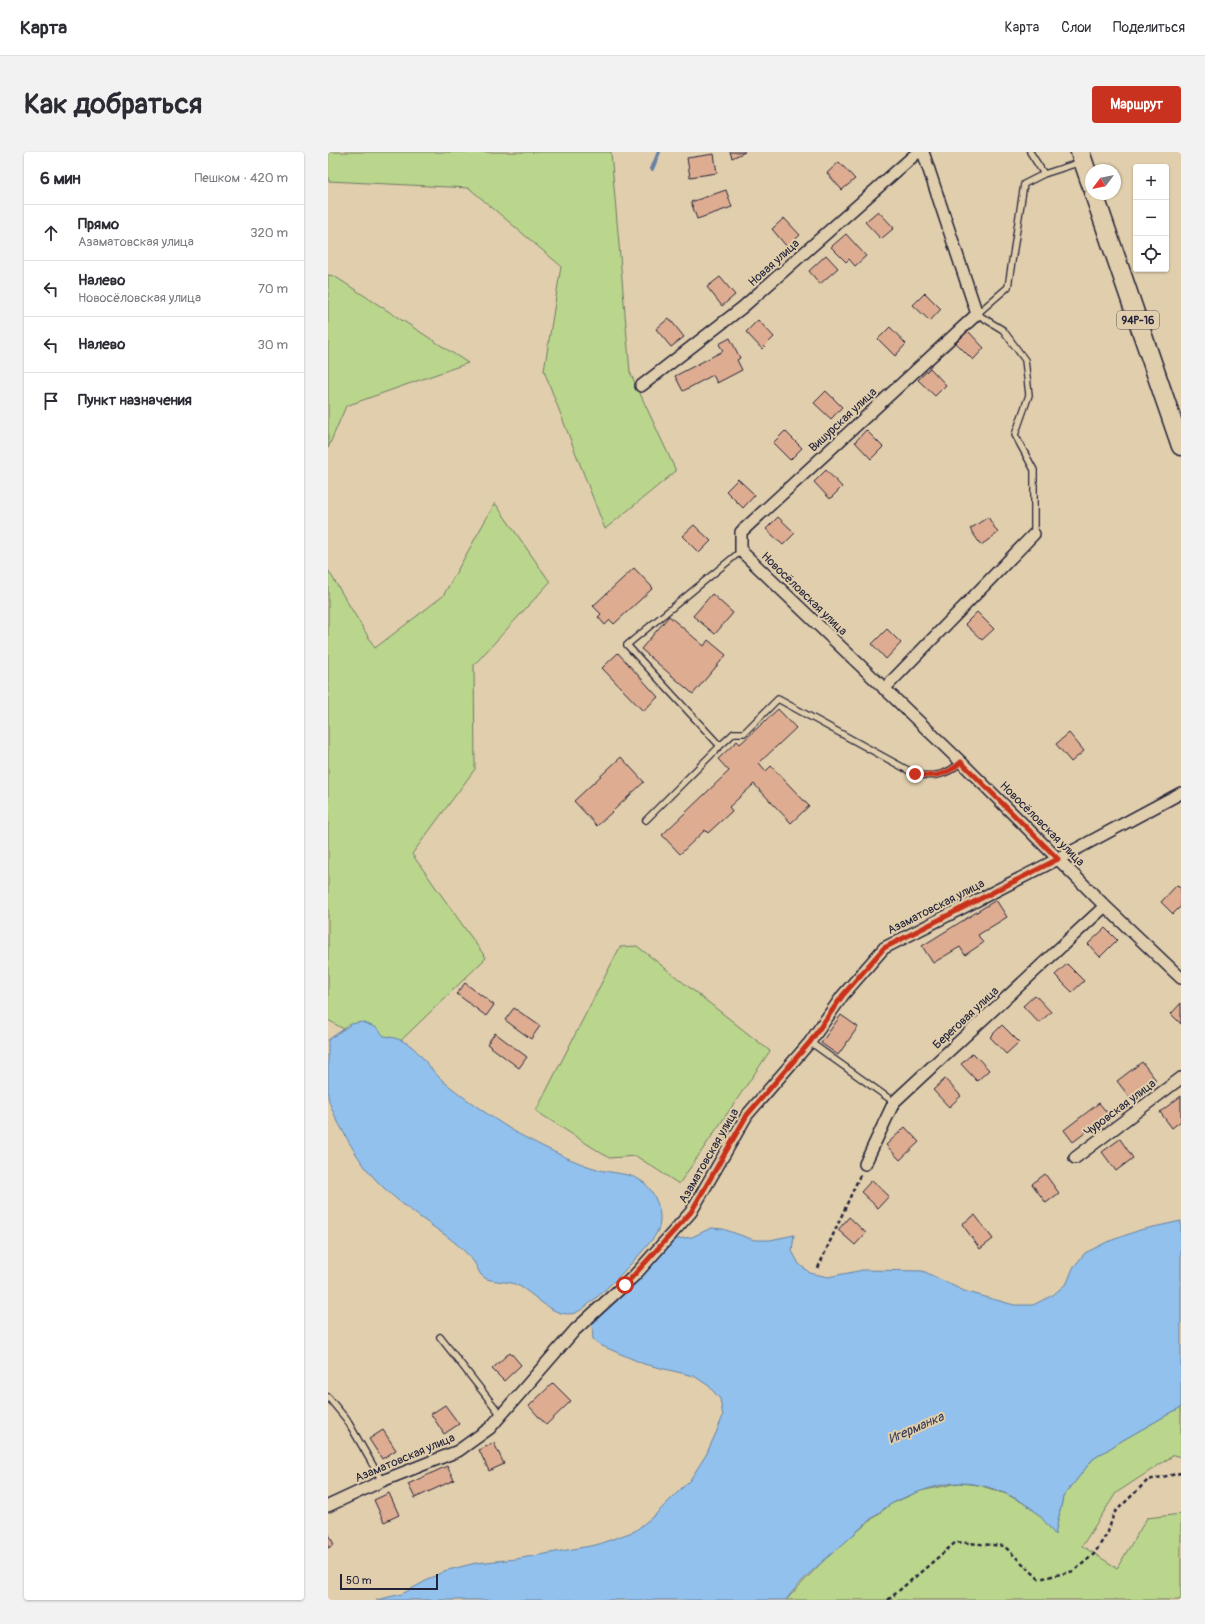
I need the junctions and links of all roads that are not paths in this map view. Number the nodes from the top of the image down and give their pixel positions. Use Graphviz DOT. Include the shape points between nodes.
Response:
graph roads {
  1 [pos="918,152"];
  2 [pos="923,152"];
  3 [pos="1030,152"];
  4 [pos="1082,156"];
  5 [pos="1044,174"];
  6 [pos="1096,200"];
  7 [pos="977,314"];
  8 [pos="641,386"];
  9 [pos="1181,446"];
  10 [pos="1034,534"];
  11 [pos="741,551"];
  12 [pos="884,689"];
  13 [pos="720,746"];
  14 [pos="961,762"];
  15 [pos="1181,793"];
  16 [pos="646,820"];
  17 [pos="1058,859"];
  18 [pos="1105,906"];
  19 [pos="1181,978"];
  20 [pos="810,1042"];
  21 [pos="1181,1078"];
  22 [pos="894,1102"];
  23 [pos="1075,1158"];
  24 [pos="865,1164"];
  25 [pos="440,1337"];
  26 [pos="328,1398"];
  27 [pos="501,1415"];
  28 [pos="382,1481"];
  29 [pos="328,1506"];
  1 -- 8 [label="street, Новая улица" via="743,307"];
  2 -- 7 [label="street"];
  3 -- 5 [label="lane"];
  4 -- 5 [label="lane"];
  5 -- 7 [label="lane" via="1024,184 1008,287"];
  6 -- 9 [label="main road, 94Р-16"];
  7 -- 10 [label="lane" via="1003,330 1025,360 1029,395 1015,435 1034,470"];
  7 -- 11 [label="street, Вишурская улица" via="741,532"];
  10 -- 12 [label="street"];
  11 -- 12 [label="street, Новосёловская улица"];
  11 -- 13 [label="lane" via="627,645"];
  12 -- 14 [label="street, Новосёловская улица"];
  13 -- 14 [label="lane" via="734,733 744,733 778,698 915,774 930,777 952,771"];
  13 -- 16 [label="lane"];
  14 -- 17 [label="street, Новосёловская улица"];
  15 -- 17 [label="street, Азаматовская улица"];
  17 -- 18 [label="street, Новосёловская улица"];
  17 -- 20 [label="street, Азаматовская улица" via="884,948 843,995"];
  18 -- 19 [label="street, Новосёловская улица"];
  18 -- 22 [label="street, Береговая улица"];
  20 -- 22 [label="lane"];
  20 -- 27 [label="street, Азаматовская улица" via="747,1115 691,1212 635,1275 575,1330"];
  21 -- 23 [label="street, Чуровская улица"];
  22 -- 24 [label="street, Береговая улица"];
  25 -- 27 [label="lane"];
  26 -- 28 [label="lane" via="346,1420"];
  27 -- 28 [label="street, Азаматовская улица" via="490,1428 458,1451"];
  28 -- 29 [label="street, Азаматовская улица"];
}
